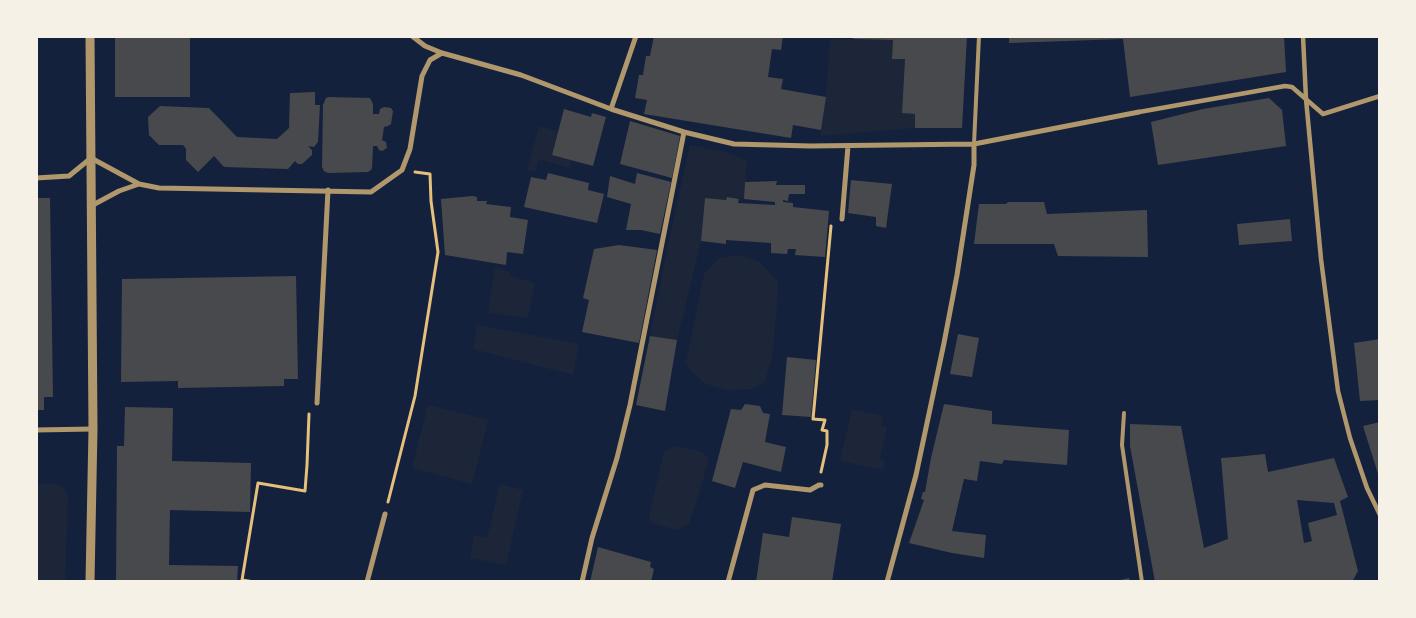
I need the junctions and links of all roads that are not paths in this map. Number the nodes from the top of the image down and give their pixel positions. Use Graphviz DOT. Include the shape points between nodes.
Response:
graph roads {
  1 [pos="90,36"];
  2 [pos="412,36"];
  3 [pos="636,36"];
  4 [pos="979,36"];
  5 [pos="1304,36"];
  6 [pos="442,53"];
  7 [pos="1380,96"];
  8 [pos="1306,99"];
  9 [pos="611,109"];
  10 [pos="1139,112"];
  11 [pos="684,132"];
  12 [pos="974,144"];
  13 [pos="848,146"];
  14 [pos="91,158"];
  15 [pos="36,178"];
  16 [pos="138,184"];
  17 [pos="328,190"];
  18 [pos="90,206"];
  19 [pos="842,218"];
  20 [pos="317,403"];
  21 [pos="1124,413"];
  22 [pos="93,429"];
  23 [pos="36,430"];
  24 [pos="820,485"];
  25 [pos="385,514"];
  26 [pos="1380,515"];
  27 [pos="90,582"];
  28 [pos="367,582"];
  29 [pos="582,582"];
  30 [pos="728,582"];
  31 [pos="887,582"];
  32 [pos="1142,582"];
  1 -- 14 [label="street"];
  2 -- 6 [label="street"];
  3 -- 9 [label="street"];
  4 -- 12 [label="lane"];
  5 -- 8 [label="street"];
  6 -- 9 [label="street" via="521,75"];
  6 -- 17 [label="street" via="430,60 422,76 410,149 402,170 371,192"];
  7 -- 8 [label="street" via="1323,114"];
  8 -- 10 [label="street" via="1292,87 1285,86"];
  8 -- 26 [label="street" via="1321,259 1338,391 1350,438"];
  9 -- 11 [label="street"];
  10 -- 12 [label="street"];
  11 -- 13 [label="street" via="734,144"];
  11 -- 29 [label="street" via="630,405"];
  12 -- 13 [label="street"];
  12 -- 31 [label="street" via="974,165 942,352 916,475"];
  13 -- 19 [label="street"];
  14 -- 15 [label="street" via="69,176"];
  14 -- 16 [label="street"];
  14 -- 18 [label="street"];
  16 -- 17 [label="street" via="159,188"];
  16 -- 18 [label="street"];
  17 -- 20 [label="street"];
  18 -- 22 [label="street"];
  21 -- 32 [label="lane" via="1122,446"];
  22 -- 23 [label="street"];
  22 -- 27 [label="street"];
  24 -- 30 [label="street" via="810,490 765,485 754,490"];
  25 -- 28 [label="street"];
}
